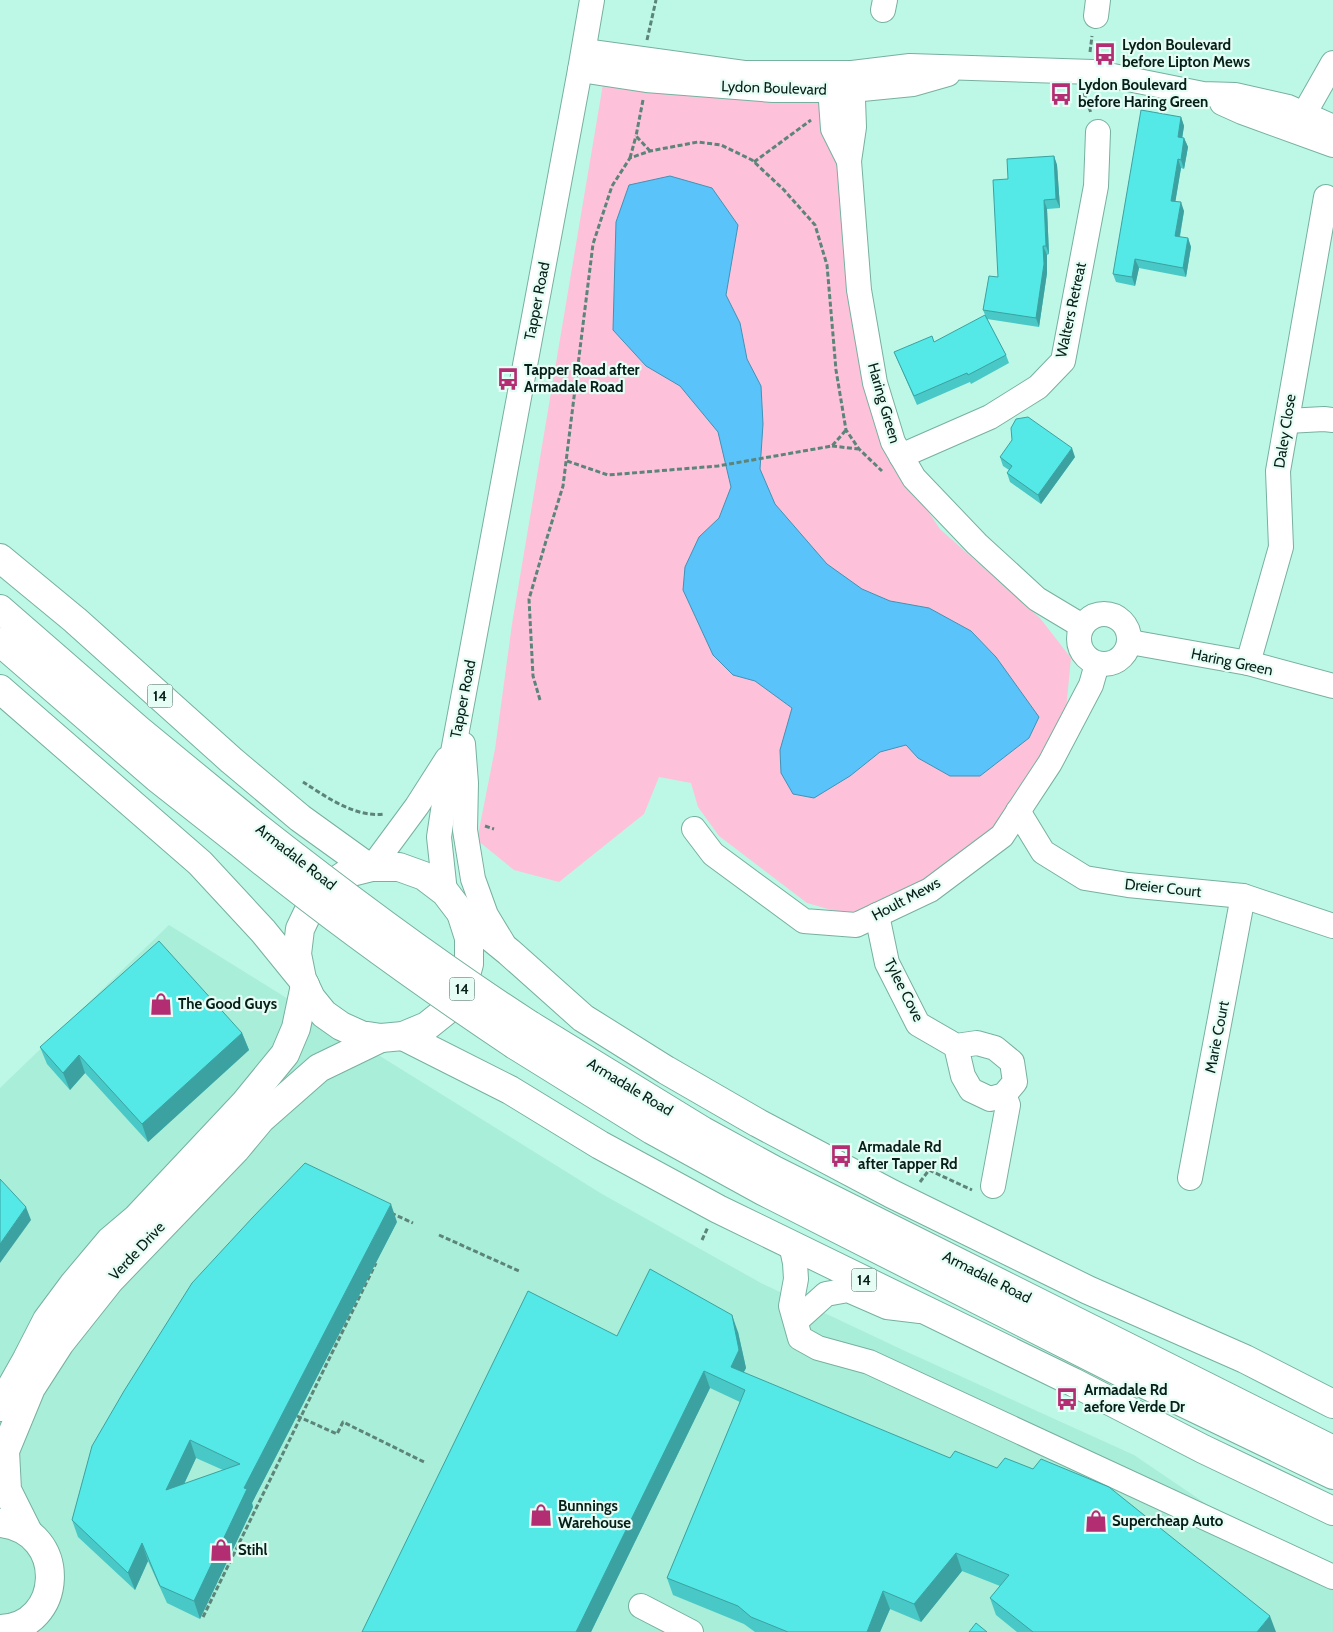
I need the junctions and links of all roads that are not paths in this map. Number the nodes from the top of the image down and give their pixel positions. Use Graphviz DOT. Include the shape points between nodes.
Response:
graph roads {
  1 [pos="592,0"];
  2 [pos="582,60"];
  3 [pos="1333,63"];
  4 [pos="721,78"];
  5 [pos="839,87"];
  6 [pos="1302,123"];
  7 [pos="1098,132"];
  8 [pos="1330,132"];
  9 [pos="1326,197"];
  10 [pos="1333,420"];
  11 [pos="1287,421"];
  12 [pos="901,456"];
  13 [pos="0,558"];
  14 [pos="0,609"];
  15 [pos="1082,626"];
  16 [pos="0,642"];
  17 [pos="1130,642"];
  18 [pos="1248,663"];
  19 [pos="1097,664"];
  20 [pos="1333,686"];
  21 [pos="0,689"];
  22 [pos="460,715"];
  23 [pos="453,749"];
  24 [pos="1018,811"];
  25 [pos="694,829"];
  26 [pos="245,832"];
  27 [pos="370,867"];
  28 [pos="1243,896"];
  29 [pos="453,903"];
  30 [pos="877,915"];
  31 [pos="1333,926"];
  32 [pos="509,952"];
  33 [pos="303,982"];
  34 [pos="523,1035"];
  35 [pos="392,1037"];
  36 [pos="956,1046"];
  37 [pos="1004,1095"];
  38 [pos="1190,1178"];
  39 [pos="993,1186"];
  40 [pos="791,1244"];
  41 [pos="931,1313"];
  42 [pos="796,1321"];
  43 [pos="1333,1404"];
  44 [pos="0,1407"];
  45 [pos="1333,1450"];
  46 [pos="1333,1476"];
  47 [pos="1333,1511"];
  48 [pos="0,1523"];
  49 [pos="28,1532"];
  50 [pos="1333,1577"];
  51 [pos="641,1606"];
  52 [pos="11,1629"];
  53 [pos="691,1632"];
  1 -- 2 [label="street, Tapper Road"];
  2 -- 4 [label="street, Lydon Boulevard"];
  2 -- 4 [label="street, Lydon Boulevard" via="646,80"];
  2 -- 22 [label="street, Tapper Road"];
  3 -- 6 [label="street"];
  4 -- 5 [label="street, Lydon Boulevard" via="773,90"];
  5 -- 6 [label="street, Lydon Boulevard" via="910,66 1093,72 1203,94 1242,112"];
  5 -- 12 [label="street, Haring Green" via="833,129 849,161 859,290 875,383 893,442"];
  6 -- 8 [label="street, Lydon Boulevard"];
  7 -- 12 [label="street, Walters Retreat" via="1096,186 1063,361 1038,387 990,417"];
  9 -- 11 [label="street, Daley Close"];
  10 -- 11 [label="street"];
  11 -- 18 [label="street, Daley Close" via="1278,470 1281,547"];
  12 -- 15 [label="street, Haring Green" via="914,478 977,544 1037,599"];
  13 -- 27 [label="main road, 14" via="300,818"];
  14 -- 26 [label="main road, Armadale Road" via="139,730"];
  15 -- 17 [label="street" via="1097,614 1109,614 1125,624"];
  15 -- 19 [label="street" via="1078,639 1083,654"];
  16 -- 26 [label="main road, Armadale Road" via="157,778"];
  17 -- 18 [label="street, Haring Green"];
  17 -- 19 [label="street" via="1124,656 1109,664"];
  18 -- 20 [label="street, Haring Green"];
  19 -- 24 [label="street, Hoult Mews" via="1091,685 1054,754"];
  21 -- 33 [label="main road" via="200,863 263,931"];
  22 -- 23 [label="street, Tapper Road"];
  22 -- 32 [label="street" via="466,783 465,830 473,879 486,915"];
  23 -- 27 [label="street, Tapper Road" via="417,806"];
  23 -- 29 [label="street, Tapper Road" via="439,837"];
  24 -- 28 [label="street, Dreier Court" via="1043,852 1085,878"];
  24 -- 30 [label="street, Hoult Mews" via="1002,836 930,890"];
  25 -- 30 [label="street, Hoult Mews" via="713,854 804,921 856,925"];
  26 -- 34 [label="main road, Armadale Road, bridge" via="488,998"];
  27 -- 29 [label="main road, 14" via="399,867 424,876"];
  27 -- 33 [label="main road, 14" via="348,874 327,887 311,906 300,929 297,954"];
  28 -- 31 [label="street, Dreier Court"];
  28 -- 38 [label="street, Marie Court"];
  29 -- 32 [label="main road, 14"];
  29 -- 35 [label="main road, 14" via="469,938 469,964 462,989 447,1010 427,1026"];
  30 -- 36 [label="street, Tylee Cove" via="887,963 918,1024"];
  32 -- 43 [label="main road, 14" via="583,1018 758,1122 892,1194"];
  33 -- 35 [label="main road, 14" via="324,1014 341,1026 360,1035"];
  33 -- 44 [label="main road, Verde Drive" via="296,1028 284,1054 245,1103 136,1219 110,1241 73,1285 46,1320"];
  34 -- 45 [label="main road, Armadale Road" via="774,1170"];
  34 -- 46 [label="main road, Armadale Road" via="652,1130 762,1191"];
  35 -- 40 [label="main road, 14" via="510,1090 673,1186"];
  35 -- 49 [label="main road, Verde Drive" via="319,1068 262,1119 110,1280 60,1343 31,1388 5,1451 7,1490"];
  36 -- 37 [label="street" via="963,1076 971,1090 990,1099"];
  36 -- 37 [label="street" via="977,1043 995,1048 1012,1062 1014,1082"];
  37 -- 39 [label="street" via="1008,1105"];
  40 -- 41 [label="main road, 14"];
  40 -- 42 [label="street" via="796,1279 791,1306"];
  41 -- 42 [label="street" via="887,1307 848,1290 826,1294"];
  41 -- 47 [label="main road, 14"];
  42 -- 50 [label="street" via="800,1338 818,1348 869,1362"];
  48 -- 49 [label="main road" via="12,1524"];
  49 -- 52 [label="main road, Verde Drive" via="41,1545 49,1561 51,1578 47,1596 37,1611"];
  51 -- 53 [label="street"];
}
